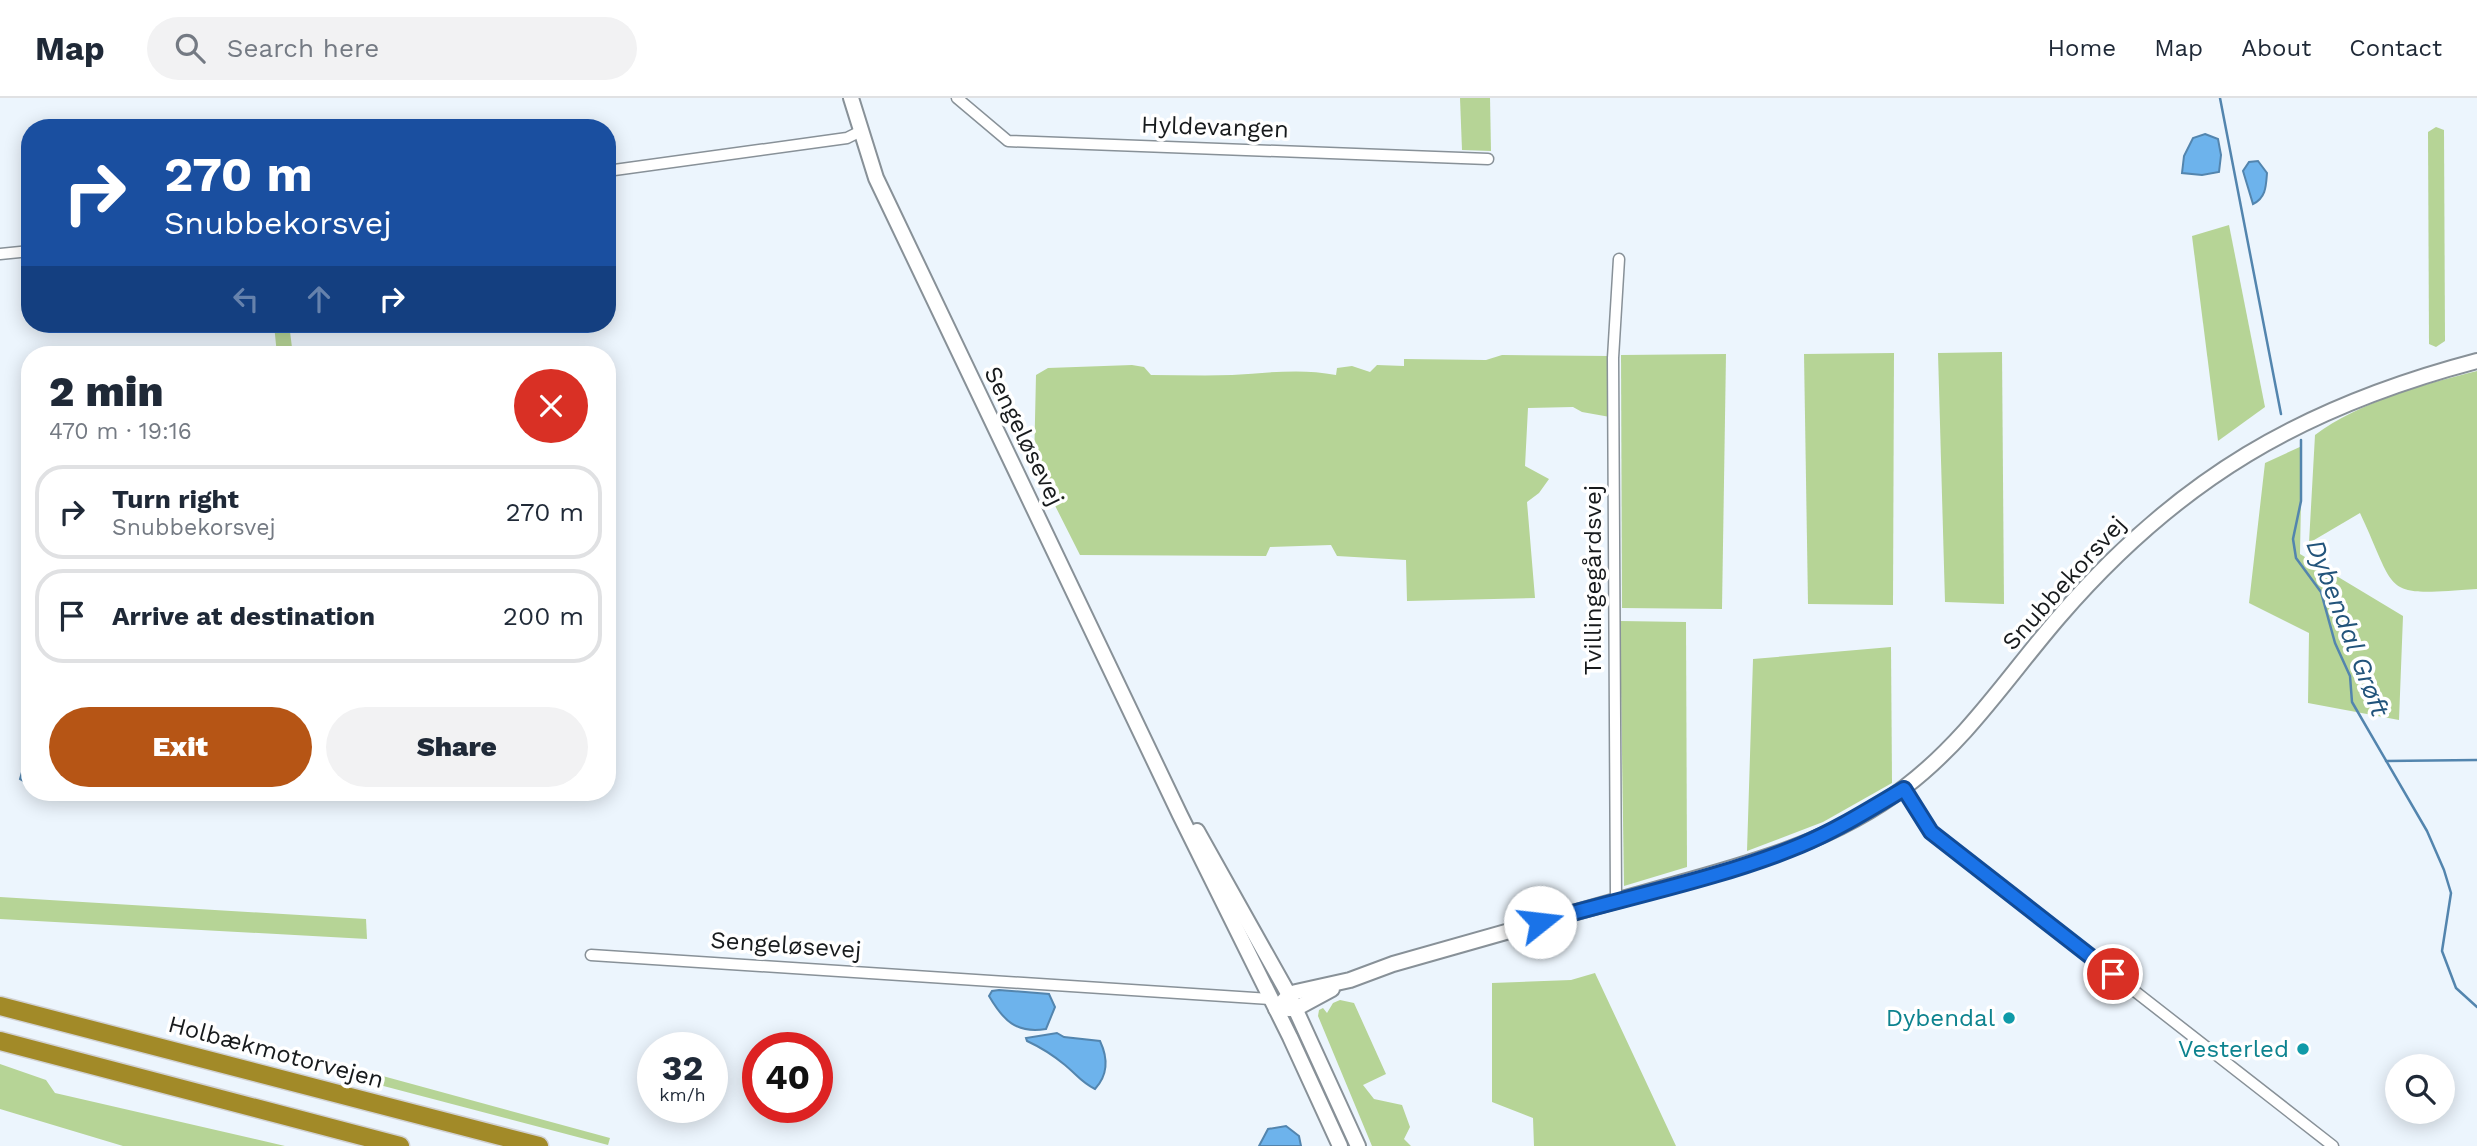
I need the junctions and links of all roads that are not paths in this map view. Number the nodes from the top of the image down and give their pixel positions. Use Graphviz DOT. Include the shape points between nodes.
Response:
graph roads {
  1 [pos="851,98"];
  2 [pos="957,98"];
  3 [pos="859,132"];
  4 [pos="1488,159"];
  5 [pos="616,170"];
  6 [pos="21,252"];
  7 [pos="0,254"];
  8 [pos="1619,259"];
  9 [pos="2477,361"];
  10 [pos="1170,789"];
  11 [pos="1904,789"];
  12 [pos="1616,900"];
  13 [pos="591,955"];
  14 [pos="1350,980"];
  15 [pos="1289,995"];
  16 [pos="1273,1004"];
  17 [pos="0,1006"];
  18 [pos="1296,1009"];
  19 [pos="0,1041"];
  20 [pos="400,1146"];
  21 [pos="539,1146"];
  22 [pos="1340,1146"];
  23 [pos="1358,1146"];
  24 [pos="2333,1146"];
  1 -- 3 [label="street, Sengeløsevej"];
  2 -- 4 [label="street, Hyldevangen" via="1007,141"];
  3 -- 5 [label="street" via="847,138"];
  3 -- 10 [label="street, Sengeløsevej" via="876,178"];
  6 -- 7 [label="street"];
  8 -- 12 [label="street, Tvillingegårdsvej" via="1614,358"];
  9 -- 11 [label="street, Snubbekorsvej" via="2411,379 2323,412 2192,489 2099,572 1970,727"];
  10 -- 15 [label="street, Sengeløsevej" via="1243,908"];
  10 -- 16 [label="street, Sengeløsevej"];
  11 -- 12 [label="street, Snubbekorsvej" via="1799,846"];
  11 -- 24 [label="street" via="1931,832"];
  12 -- 14 [label="street, Snubbekorsvej"];
  13 -- 16 [label="street, Sengeløsevej"];
  14 -- 15 [label="street, Snubbekorsvej"];
  14 -- 18 [label="street, Snubbekorsvej"];
  15 -- 16 [label="street"];
  15 -- 18 [label="street, Sengeløsevej"];
  16 -- 18 [label="street, Snubbekorsvej"];
  16 -- 22 [label="street"];
  17 -- 21 [label="highway, Holbækmotorvejen"];
  18 -- 23 [label="street, Sengeløsevej"];
  19 -- 20 [label="highway"];
}
